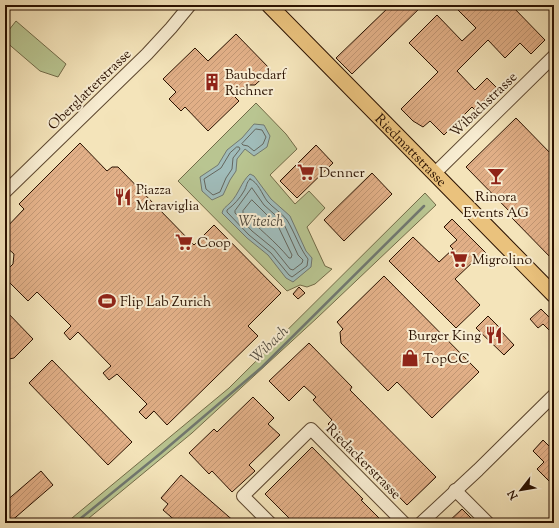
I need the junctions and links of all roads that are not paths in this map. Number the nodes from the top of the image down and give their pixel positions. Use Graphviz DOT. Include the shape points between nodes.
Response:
graph roads {
  1 [pos="190,5"];
  2 [pos="269,5"];
  3 [pos="554,56"];
  4 [pos="434,174"];
  5 [pos="5,192"];
  6 [pos="554,295"];
  7 [pos="554,395"];
  8 [pos="456,490"];
  9 [pos="270,523"];
  10 [pos="404,523"];
  11 [pos="421,523"];
  12 [pos="488,523"];
  1 -- 5 [label="street, Oberglatterstrasse" via="146,54"];
  2 -- 4 [label="main road, Riedmattstrasse"];
  3 -- 4 [label="street, Wibachstrasse"];
  4 -- 6 [label="main road, Riedmattstrasse"];
  7 -- 8 [label="street"];
  8 -- 11 [label="street"];
  8 -- 12 [label="street"];
  9 -- 10 [label="street, Riedackerstrasse" via="243,496 312,429"];
}
